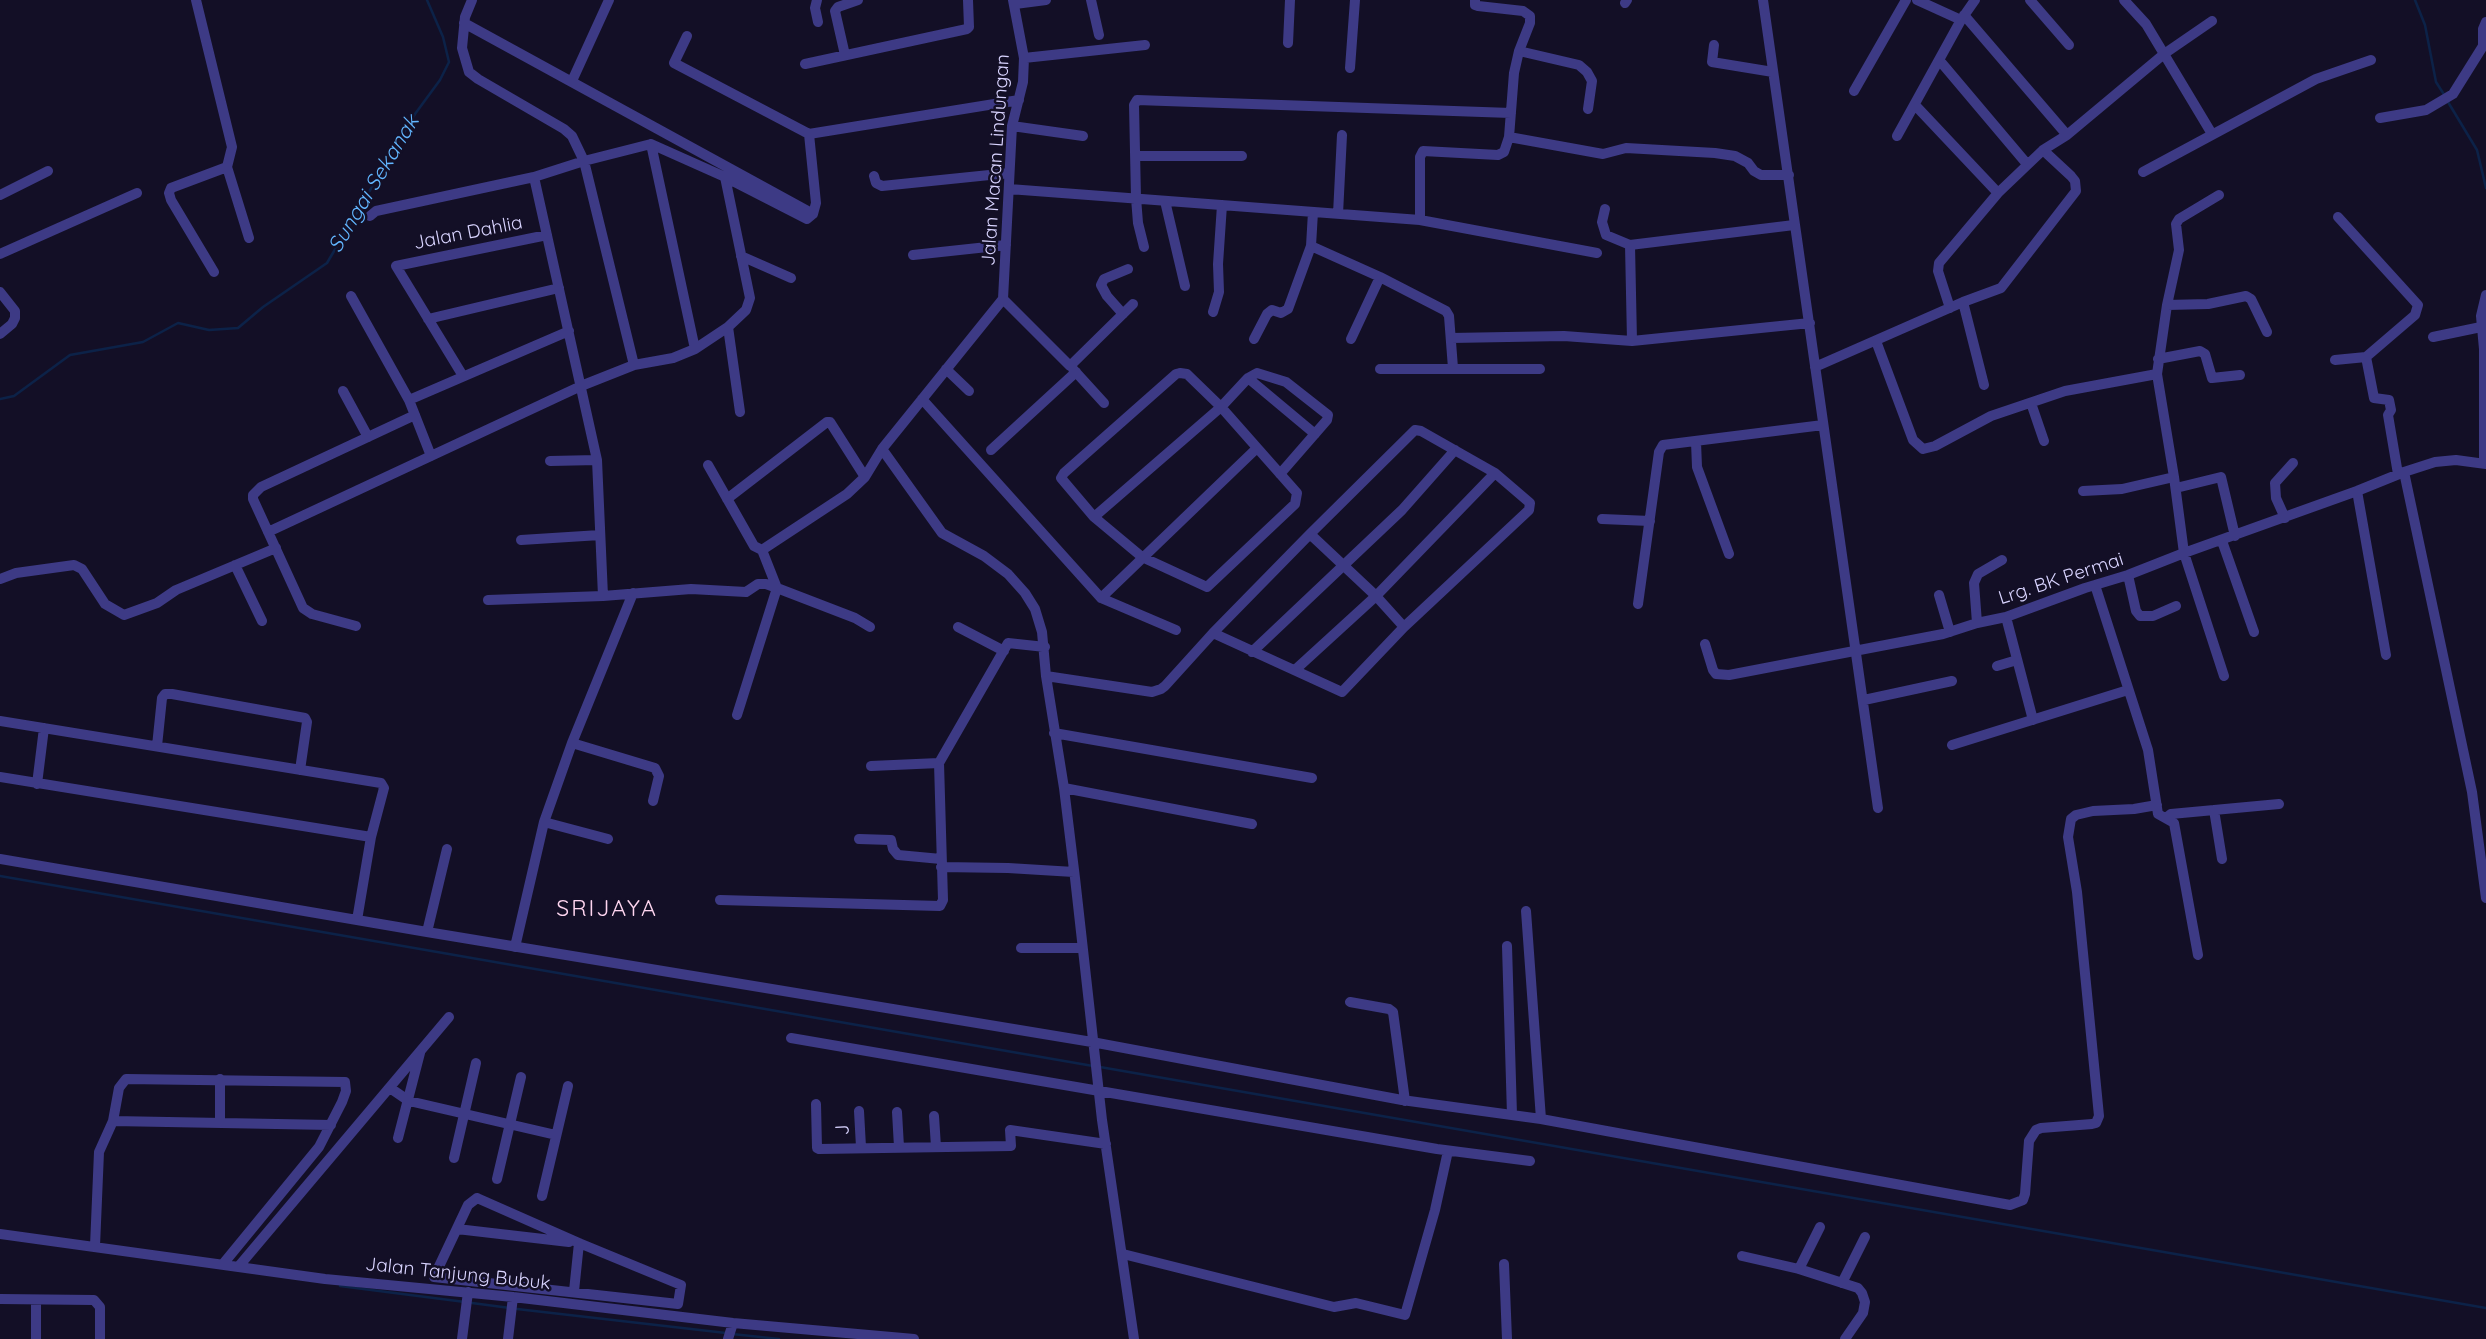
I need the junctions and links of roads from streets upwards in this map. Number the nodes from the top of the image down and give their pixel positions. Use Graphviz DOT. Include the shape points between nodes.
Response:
graph roads {
  1 [pos="196,0"];
  2 [pos="472,0"];
  3 [pos="609,0"];
  4 [pos="817,0"];
  5 [pos="858,0"];
  6 [pos="968,0"];
  7 [pos="1046,0"];
  8 [pos="1091,0"];
  9 [pos="1290,0"];
  10 [pos="1355,0"];
  11 [pos="1475,0"];
  12 [pos="1763,0"];
  13 [pos="1906,0"];
  14 [pos="1917,0"];
  15 [pos="1975,0"];
  16 [pos="2030,0"];
  17 [pos="2124,0"];
  18 [pos="1014,2"];
  19 [pos="1962,18"];
  20 [pos="2212,21"];
  21 [pos="818,22"];
  22 [pos="2486,22"];
  23 [pos="464,23"];
  24 [pos="687,36"];
  25 [pos="1098,36"];
  26 [pos="1288,43"];
  27 [pos="1714,44"];
  28 [pos="2069,44"];
  29 [pos="1145,45"];
  30 [pos="1519,51"];
  31 [pos="2164,54"];
  32 [pos="845,55"];
  33 [pos="1024,58"];
  34 [pos="2371,60"];
  35 [pos="1940,61"];
  36 [pos="804,64"];
  37 [pos="1350,68"];
  38 [pos="1773,72"];
  39 [pos="572,81"];
  40 [pos="1854,91"];
  41 [pos="1019,100"];
  42 [pos="1914,105"];
  43 [pos="1588,109"];
  44 [pos="1511,113"];
  45 [pos="2381,118"];
  46 [pos="1012,126"];
  47 [pos="809,134"];
  48 [pos="2212,134"];
  49 [pos="1342,135"];
  50 [pos="2067,135"];
  51 [pos="1083,136"];
  52 [pos="1897,136"];
  53 [pos="1509,137"];
  54 [pos="651,145"];
  55 [pos="2043,150"];
  56 [pos="1136,156"];
  57 [pos="1242,156"];
  58 [pos="584,161"];
  59 [pos="2027,164"];
  60 [pos="227,167"];
  61 [pos="48,171"];
  62 [pos="2143,172"];
  63 [pos="1009,173"];
  64 [pos="1789,175"];
  65 [pos="874,176"];
  66 [pos="534,177"];
  67 [pos="725,177"];
  68 [pos="1009,189"];
  69 [pos="137,193"];
  70 [pos="1998,193"];
  71 [pos="0,195"];
  72 [pos="2219,195"];
  73 [pos="1136,198"];
  74 [pos="1165,201"];
  75 [pos="1222,205"];
  76 [pos="1605,209"];
  77 [pos="1313,212"];
  78 [pos="813,214"];
  79 [pos="1338,214"];
  80 [pos="370,216"];
  81 [pos="2338,217"];
  82 [pos="1420,220"];
  83 [pos="1794,225"];
  84 [pos="547,235"];
  85 [pos="248,239"];
  86 [pos="1630,245"];
  87 [pos="1006,246"];
  88 [pos="1311,246"];
  89 [pos="1144,247"];
  90 [pos="1597,253"];
  91 [pos="0,254"];
  92 [pos="913,255"];
  93 [pos="741,256"];
  94 [pos="1128,269"];
  95 [pos="214,272"];
  96 [pos="1380,277"];
  97 [pos="791,278"];
  98 [pos="1185,286"];
  99 [pos="559,288"];
  100 [pos="0,292"];
  101 [pos="2486,295"];
  102 [pos="351,296"];
  103 [pos="1003,299"];
  104 [pos="1963,302"];
  105 [pos="1133,304"];
  106 [pos="2167,305"];
  107 [pos="1951,308"];
  108 [pos="1213,312"];
  109 [pos="1123,314"];
  110 [pos="428,319"];
  111 [pos="1810,323"];
  112 [pos="727,327"];
  113 [pos="2482,327"];
  114 [pos="569,331"];
  115 [pos="2267,332"];
  116 [pos="0,334"];
  117 [pos="2433,337"];
  118 [pos="1451,338"];
  119 [pos="1254,339"];
  120 [pos="1351,339"];
  121 [pos="1632,341"];
  122 [pos="1876,341"];
  123 [pos="695,349"];
  124 [pos="2485,349"];
  125 [pos="2366,357"];
  126 [pos="2158,359"];
  127 [pos="2335,360"];
  128 [pos="634,365"];
  129 [pos="1815,367"];
  130 [pos="1454,368"];
  131 [pos="946,369"];
  132 [pos="1073,369"];
  133 [pos="1380,369"];
  134 [pos="1540,369"];
  135 [pos="2157,374"];
  136 [pos="2240,375"];
  137 [pos="463,376"];
  138 [pos="1248,378"];
  139 [pos="1984,385"];
  140 [pos="581,386"];
  141 [pos="343,391"];
  142 [pos="969,391"];
  143 [pos="922,399"];
  144 [pos="409,400"];
  145 [pos="1104,403"];
  146 [pos="2031,403"];
  147 [pos="1221,407"];
  148 [pos="740,412"];
  149 [pos="415,415"];
  150 [pos="1823,425"];
  151 [pos="1315,435"];
  152 [pos="368,437"];
  153 [pos="2044,441"];
  154 [pos="1696,442"];
  155 [pos="1257,448"];
  156 [pos="882,449"];
  157 [pos="991,450"];
  158 [pos="1455,450"];
  159 [pos="431,456"];
  160 [pos="597,460"];
  161 [pos="550,461"];
  162 [pos="2292,463"];
  163 [pos="2485,463"];
  164 [pos="708,466"];
  165 [pos="1495,473"];
  166 [pos="2401,473"];
  167 [pos="1280,474"];
  168 [pos="865,477"];
  169 [pos="2175,482"];
  170 [pos="2083,491"];
  171 [pos="2357,491"];
  172 [pos="727,499"];
  173 [pos="1094,517"];
  174 [pos="2285,518"];
  175 [pos="1602,519"];
  176 [pos="1650,521"];
  177 [pos="268,533"];
  178 [pos="1310,534"];
  179 [pos="600,536"];
  180 [pos="2235,536"];
  181 [pos="521,540"];
  182 [pos="2222,541"];
  183 [pos="276,548"];
  184 [pos="762,550"];
  185 [pos="2184,553"];
  186 [pos="1729,554"];
  187 [pos="1142,557"];
  188 [pos="2001,560"];
  189 [pos="235,565"];
  190 [pos="1344,565"];
  191 [pos="2128,575"];
  192 [pos="0,579"];
  193 [pos="2095,585"];
  194 [pos="777,588"];
  195 [pos="633,593"];
  196 [pos="1940,595"];
  197 [pos="603,596"];
  198 [pos="1376,597"];
  199 [pos="1101,598"];
  200 [pos="488,600"];
  201 [pos="1638,604"];
  202 [pos="2176,606"];
  203 [pos="2006,617"];
  204 [pos="262,621"];
  205 [pos="1977,623"];
  206 [pos="356,626"];
  207 [pos="958,626"];
  208 [pos="870,627"];
  209 [pos="1404,628"];
  210 [pos="1176,630"];
  211 [pos="1950,632"];
  212 [pos="2254,632"];
  213 [pos="1213,633"];
  214 [pos="1704,644"];
  215 [pos="1045,647"];
  216 [pos="1004,651"];
  217 [pos="1252,652"];
  218 [pos="1857,652"];
  219 [pos="2386,655"];
  220 [pos="2017,660"];
  221 [pos="1997,666"];
  222 [pos="1295,670"];
  223 [pos="1046,676"];
  224 [pos="2224,677"];
  225 [pos="1952,681"];
  226 [pos="2128,690"];
  227 [pos="1864,700"];
  228 [pos="737,715"];
  229 [pos="2033,720"];
  230 [pos="0,721"];
  231 [pos="44,728"];
  232 [pos="1054,733"];
  233 [pos="572,743"];
  234 [pos="1952,745"];
  235 [pos="156,746"];
  236 [pos="939,763"];
  237 [pos="871,766"];
  238 [pos="300,770"];
  239 [pos="0,777"];
  240 [pos="1312,778"];
  241 [pos="37,784"];
  242 [pos="1064,788"];
  243 [pos="653,801"];
  244 [pos="2279,804"];
  245 [pos="2157,805"];
  246 [pos="1878,808"];
  247 [pos="2214,810"];
  248 [pos="2166,818"];
  249 [pos="544,822"];
  250 [pos="1252,824"];
  251 [pos="371,837"];
  252 [pos="608,839"];
  253 [pos="859,839"];
  254 [pos="447,849"];
  255 [pos="0,859"];
  256 [pos="2222,859"];
  257 [pos="941,863"];
  258 [pos="1074,872"];
  259 [pos="2486,898"];
  260 [pos="720,901"];
  261 [pos="1526,911"];
  262 [pos="357,920"];
  263 [pos="426,932"];
  264 [pos="1507,946"];
  265 [pos="514,947"];
  266 [pos="1021,948"];
  267 [pos="1082,948"];
  268 [pos="2198,955"];
  269 [pos="1350,1002"];
  270 [pos="449,1017"];
  271 [pos="790,1038"];
  272 [pos="1093,1046"];
  273 [pos="421,1050"];
  274 [pos="476,1063"];
  275 [pos="521,1077"];
  276 [pos="220,1079"];
  277 [pos="568,1086"];
  278 [pos="1099,1086"];
  279 [pos="390,1088"];
  280 [pos="409,1101"];
  281 [pos="1405,1101"];
  282 [pos="816,1104"];
  283 [pos="859,1111"];
  284 [pos="897,1112"];
  285 [pos="465,1114"];
  286 [pos="1512,1115"];
  287 [pos="934,1116"];
  288 [pos="1541,1119"];
  289 [pos="113,1121"];
  290 [pos="220,1122"];
  291 [pos="331,1125"];
  292 [pos="510,1125"];
  293 [pos="556,1135"];
  294 [pos="398,1138"];
  295 [pos="1106,1144"];
  296 [pos="861,1147"];
  297 [pos="899,1147"];
  298 [pos="936,1147"];
  299 [pos="1448,1151"];
  300 [pos="454,1158"];
  301 [pos="1530,1161"];
  302 [pos="497,1179"];
  303 [pos="542,1196"];
  304 [pos="1820,1227"];
  305 [pos="457,1229"];
  306 [pos="0,1234"];
  307 [pos="1865,1237"];
  308 [pos="579,1243"];
  309 [pos="95,1246"];
  310 [pos="1123,1254"];
  311 [pos="1742,1256"];
  312 [pos="223,1264"];
  313 [pos="1504,1265"];
  314 [pos="239,1266"];
  315 [pos="1799,1269"];
  316 [pos="1842,1283"];
  317 [pos="571,1291"];
  318 [pos="468,1295"];
  319 [pos="0,1299"];
  320 [pos="36,1300"];
  321 [pos="567,1303"];
  322 [pos="512,1306"];
  323 [pos="685,1308"];
  324 [pos="731,1331"];
  325 [pos="36,1339"];
  326 [pos="100,1339"];
  327 [pos="462,1339"];
  328 [pos="508,1339"];
  329 [pos="914,1339"];
  330 [pos="1134,1339"];
  331 [pos="1507,1339"];
  332 [pos="1844,1339"];
  1 -- 60 [label="street" via="232,147"];
  2 -- 23 [label="street"];
  3 -- 39 [label="street"];
  4 -- 21 [label="street"];
  5 -- 32 [label="street" via="835,11"];
  6 -- 32 [label="street" via="967,29"];
  7 -- 18 [label="street"];
  8 -- 25 [label="street"];
  9 -- 26 [label="street"];
  10 -- 37 [label="street"];
  11 -- 30 [label="street" via="1478,6 1530,15"];
  12 -- 38 [label="street"];
  13 -- 40 [label="street"];
  14 -- 19 [label="street"];
  15 -- 19 [label="street"];
  16 -- 28 [label="street"];
  17 -- 31 [label="street"];
  18 -- 33 [label="street, Jalan Macan Lindungan"];
  19 -- 35 [label="street"];
  19 -- 50 [label="street"];
  20 -- 31 [label="street"];
  22 -- 45 [label="street" via="2483,46 2453,94 2426,110"];
  23 -- 39 [label="street"];
  23 -- 58 [label="street" via="462,48 469,72 564,129"];
  24 -- 47 [label="street" via="674,63"];
  27 -- 38 [label="street" via="1713,62"];
  29 -- 33 [label="street"];
  30 -- 43 [label="street" via="1579,65 1592,81"];
  30 -- 44 [label="street"];
  31 -- 48 [label="street"];
  31 -- 50 [label="street"];
  32 -- 36 [label="street"];
  33 -- 41 [label="street, Jalan Macan Lindungan"];
  34 -- 48 [label="street" via="2316,79"];
  35 -- 42 [label="street"];
  35 -- 59 [label="street"];
  38 -- 64 [label="street"];
  39 -- 78 [label="street"];
  41 -- 46 [label="street, Jalan Macan Lindungan"];
  41 -- 47 [label="street"];
  42 -- 52 [label="street"];
  42 -- 70 [label="street"];
  44 -- 53 [label="street"];
  44 -- 56 [label="street" via="1139,100 1133,105"];
  46 -- 51 [label="street"];
  46 -- 63 [label="street, Jalan Macan Lindungan"];
  47 -- 78 [label="street" via="816,203"];
  48 -- 62 [label="street"];
  49 -- 79 [label="street"];
  50 -- 55 [label="street"];
  53 -- 64 [label="street" via="1600,154 1624,148 1715,153 1735,156 1761,175"];
  53 -- 82 [label="street" via="1504,152 1498,155 1423,151"];
  54 -- 58 [label="street"];
  54 -- 67 [label="street"];
  54 -- 123 [label="street"];
  55 -- 59 [label="street"];
  55 -- 104 [label="street" via="2071,176 2076,191 2001,288"];
  56 -- 57 [label="street"];
  56 -- 73 [label="street"];
  58 -- 66 [label="street"];
  58 -- 128 [label="street"];
  59 -- 70 [label="street"];
  60 -- 85 [label="street"];
  60 -- 95 [label="street" via="171,188 169,194"];
  61 -- 71 [label="street"];
  63 -- 65 [label="street" via="882,186"];
  63 -- 68 [label="street, Jalan Macan Lindungan"];
  64 -- 83 [label="street"];
  66 -- 80 [label="street"];
  66 -- 84 [label="street"];
  67 -- 78 [label="street" via="805,218"];
  67 -- 93 [label="street"];
  68 -- 73 [label="street"];
  68 -- 87 [label="street, Jalan Macan Lindungan"];
  69 -- 91 [label="street"];
  70 -- 107 [label="street" via="1939,263"];
  72 -- 106 [label="street" via="2176,224 2179,250"];
  73 -- 74 [label="street"];
  73 -- 89 [label="street"];
  74 -- 75 [label="street"];
  74 -- 98 [label="street"];
  75 -- 77 [label="street"];
  75 -- 108 [label="street" via="1219,292"];
  76 -- 86 [label="street" via="1606,235"];
  77 -- 79 [label="street"];
  77 -- 88 [label="street"];
  79 -- 82 [label="street"];
  81 -- 125 [label="street" via="2418,305 2415,315"];
  82 -- 90 [label="street"];
  83 -- 86 [label="street"];
  83 -- 111 [label="street"];
  84 -- 99 [label="street"];
  84 -- 110 [label="street, Jalan Dahlia" via="396,266"];
  86 -- 121 [label="street"];
  87 -- 92 [label="street"];
  87 -- 103 [label="street, Jalan Macan Lindungan"];
  88 -- 96 [label="street"];
  88 -- 119 [label="street" via="1289,307 1284,313 1272,310 1267,314"];
  93 -- 97 [label="street"];
  93 -- 112 [label="street" via="750,298 746,310"];
  94 -- 109 [label="street" via="1104,279 1101,285"];
  96 -- 118 [label="street" via="1444,309"];
  96 -- 120 [label="street"];
  99 -- 110 [label="street"];
  99 -- 114 [label="street"];
  100 -- 116 [label="street" via="15,318"];
  101 -- 113 [label="street"];
  102 -- 144 [label="street"];
  103 -- 131 [label="street"];
  103 -- 132 [label="street"];
  104 -- 107 [label="street"];
  104 -- 139 [label="street"];
  105 -- 109 [label="street"];
  106 -- 115 [label="street" via="2207,304 2246,296"];
  106 -- 126 [label="street"];
  107 -- 122 [label="street"];
  109 -- 132 [label="street"];
  110 -- 137 [label="street"];
  111 -- 121 [label="street"];
  111 -- 129 [label="street"];
  112 -- 123 [label="street"];
  112 -- 148 [label="street"];
  113 -- 117 [label="street"];
  113 -- 124 [label="street"];
  114 -- 137 [label="street"];
  114 -- 140 [label="street"];
  118 -- 121 [label="street" via="1564,336"];
  118 -- 130 [label="street"];
  122 -- 129 [label="street"];
  122 -- 146 [label="street" via="1913,440 1923,449 1990,416"];
  123 -- 128 [label="street"];
  124 -- 163 [label="street"];
  125 -- 127 [label="street"];
  125 -- 166 [label="street" via="2374,398 2389,400"];
  126 -- 135 [label="street"];
  126 -- 136 [label="street" via="2200,351 2212,378"];
  128 -- 140 [label="street"];
  129 -- 150 [label="street"];
  130 -- 133 [label="street"];
  130 -- 134 [label="street"];
  131 -- 142 [label="street"];
  131 -- 143 [label="street"];
  132 -- 145 [label="street"];
  132 -- 157 [label="street"];
  135 -- 146 [label="street" via="2065,391"];
  135 -- 169 [label="street"];
  137 -- 144 [label="street"];
  138 -- 147 [label="street"];
  138 -- 151 [label="street"];
  138 -- 151 [label="street" via="1259,373 1286,382 1327,414"];
  140 -- 159 [label="street"];
  140 -- 160 [label="street"];
  141 -- 152 [label="street"];
  143 -- 156 [label="street"];
  143 -- 199 [label="street"];
  144 -- 149 [label="street"];
  146 -- 153 [label="street"];
  147 -- 155 [label="street"];
  147 -- 173 [label="street"];
  147 -- 173 [label="street" via="1187,374 1176,374 1061,476"];
  149 -- 152 [label="street"];
  149 -- 159 [label="street"];
  150 -- 154 [label="street"];
  150 -- 218 [label="street"];
  151 -- 167 [label="street"];
  152 -- 177 [label="street" via="254,491"];
  154 -- 176 [label="street" via="1668,443 1661,448"];
  154 -- 186 [label="street" via="1697,467"];
  155 -- 167 [label="street"];
  155 -- 187 [label="street"];
  156 -- 168 [label="street"];
  156 -- 215 [label="street" via="942,533 984,556 1026,593 1035,608"];
  158 -- 165 [label="street"];
  158 -- 178 [label="street" via="1413,430"];
  158 -- 190 [label="street" via="1402,510"];
  159 -- 177 [label="street"];
  160 -- 161 [label="street"];
  160 -- 179 [label="street"];
  162 -- 174 [label="street" via="2275,483"];
  163 -- 166 [label="street, Lrg. BK Permai" via="2435,462"];
  164 -- 172 [label="street"];
  165 -- 198 [label="street"];
  165 -- 209 [label="street" via="1530,503 1530,509"];
  166 -- 171 [label="street, Lrg. BK Permai"];
  166 -- 259 [label="street" via="2472,792"];
  167 -- 187 [label="street" via="1296,490 1295,504 1210,586"];
  168 -- 172 [label="street" via="827,422"];
  168 -- 184 [label="street"];
  169 -- 170 [label="street"];
  169 -- 180 [label="street" via="2221,477"];
  169 -- 185 [label="street"];
  171 -- 174 [label="street, Lrg. BK Permai"];
  171 -- 219 [label="street"];
  172 -- 184 [label="street" via="754,545"];
  173 -- 187 [label="street"];
  174 -- 180 [label="street, Lrg. BK Permai"];
  175 -- 176 [label="street"];
  176 -- 201 [label="street"];
  177 -- 183 [label="street"];
  178 -- 190 [label="street"];
  178 -- 213 [label="street"];
  179 -- 181 [label="street"];
  179 -- 197 [label="street"];
  180 -- 182 [label="street, Lrg. BK Permai"];
  182 -- 185 [label="street, Lrg. BK Permai"];
  182 -- 212 [label="street"];
  183 -- 189 [label="street"];
  183 -- 206 [label="street" via="303,608"];
  184 -- 194 [label="street"];
  185 -- 191 [label="street, Lrg. BK Permai"];
  185 -- 224 [label="street"];
  187 -- 199 [label="street"];
  188 -- 205 [label="street" via="1978,574 1974,583"];
  189 -- 192 [label="street" via="124,615 105,604 82,569 74,565"];
  189 -- 204 [label="street"];
  190 -- 198 [label="street"];
  190 -- 217 [label="street"];
  191 -- 193 [label="street, Lrg. BK Permai"];
  191 -- 202 [label="street" via="2140,616"];
  193 -- 203 [label="street, Lrg. BK Permai"];
  193 -- 226 [label="street"];
  194 -- 195 [label="street" via="766,584 746,592"];
  194 -- 208 [label="street"];
  194 -- 228 [label="street"];
  195 -- 197 [label="street"];
  195 -- 233 [label="street"];
  196 -- 211 [label="street"];
  197 -- 200 [label="street"];
  198 -- 209 [label="street"];
  198 -- 222 [label="street"];
  199 -- 210 [label="street"];
  203 -- 205 [label="street, Lrg. BK Permai"];
  203 -- 220 [label="street"];
  205 -- 211 [label="street, Lrg. BK Permai"];
  207 -- 216 [label="street"];
  209 -- 222 [label="street" via="1342,692"];
  211 -- 218 [label="street, Lrg. BK Permai"];
  213 -- 217 [label="street"];
  213 -- 223 [label="street" via="1155,691"];
  214 -- 218 [label="street, Lrg. BK Permai" via="1713,670 1721,674"];
  215 -- 216 [label="street" via="1011,642"];
  215 -- 223 [label="street"];
  216 -- 236 [label="street"];
  217 -- 222 [label="street"];
  218 -- 227 [label="street"];
  220 -- 221 [label="street"];
  220 -- 229 [label="street"];
  223 -- 232 [label="street"];
  225 -- 227 [label="street"];
  226 -- 229 [label="street"];
  226 -- 245 [label="street" via="2148,750"];
  227 -- 246 [label="street"];
  229 -- 234 [label="street"];
  230 -- 231 [label="street"];
  231 -- 235 [label="street"];
  231 -- 241 [label="street"];
  232 -- 240 [label="street"];
  232 -- 242 [label="street"];
  233 -- 243 [label="street" via="655,768 659,776"];
  233 -- 249 [label="street"];
  235 -- 238 [label="street"];
  235 -- 238 [label="street" via="162,698 172,694 305,718"];
  236 -- 237 [label="street"];
  236 -- 257 [label="street"];
  238 -- 251 [label="street" via="383,785"];
  239 -- 241 [label="street"];
  241 -- 251 [label="street"];
  242 -- 250 [label="street"];
  242 -- 258 [label="street"];
  244 -- 247 [label="street"];
  245 -- 248 [label="street" via="2159,816"];
  245 -- 288 [label="street" via="2093,811 2071,819 2068,837 2099,1116 2092,1124 2036,1130 2029,1141 2025,1194 2017,1205"];
  247 -- 248 [label="street"];
  247 -- 256 [label="street"];
  248 -- 268 [label="street" via="2174,823 2178,838"];
  249 -- 252 [label="street"];
  249 -- 265 [label="street"];
  251 -- 262 [label="street"];
  253 -- 257 [label="street" via="891,840 898,855"];
  254 -- 263 [label="street"];
  255 -- 262 [label="street"];
  257 -- 258 [label="street"];
  257 -- 260 [label="street" via="943,901 937,907"];
  258 -- 267 [label="street"];
  261 -- 288 [label="street"];
  262 -- 263 [label="street"];
  263 -- 265 [label="street"];
  264 -- 286 [label="street"];
  265 -- 272 [label="street"];
  266 -- 267 [label="street"];
  267 -- 272 [label="street"];
  269 -- 281 [label="street" via="1393,1012"];
  270 -- 273 [label="street"];
  271 -- 278 [label="street"];
  272 -- 278 [label="street"];
  272 -- 281 [label="street"];
  273 -- 279 [label="street"];
  273 -- 280 [label="street"];
  274 -- 285 [label="street"];
  275 -- 292 [label="street"];
  276 -- 289 [label="street" via="126,1079 119,1088"];
  276 -- 290 [label="street"];
  276 -- 291 [label="street" via="345,1082 346,1091"];
  277 -- 293 [label="street"];
  278 -- 295 [label="street"];
  278 -- 299 [label="street"];
  279 -- 280 [label="street"];
  279 -- 314 [label="street"];
  280 -- 285 [label="street"];
  280 -- 294 [label="street"];
  281 -- 286 [label="street"];
  282 -- 296 [label="street" via="817,1148"];
  283 -- 296 [label="street, J"];
  284 -- 297 [label="street"];
  285 -- 292 [label="street"];
  285 -- 300 [label="street"];
  286 -- 288 [label="street"];
  287 -- 298 [label="street"];
  289 -- 290 [label="street"];
  289 -- 309 [label="street" via="98,1163"];
  290 -- 291 [label="street"];
  291 -- 312 [label="street" via="319,1147"];
  292 -- 293 [label="street"];
  292 -- 302 [label="street"];
  293 -- 303 [label="street"];
  295 -- 298 [label="street" via="1010,1130 1011,1146"];
  295 -- 310 [label="street"];
  296 -- 297 [label="street"];
  297 -- 298 [label="street"];
  299 -- 301 [label="street"];
  299 -- 310 [label="street" via="1405,1315 1356,1303 1334,1307"];
  304 -- 315 [label="street"];
  305 -- 308 [label="street"];
  305 -- 308 [label="street" via="471,1201 481,1199"];
  305 -- 317 [label="street" via="434,1277"];
  306 -- 309 [label="street, Jalan Tanjung Bubuk"];
  307 -- 316 [label="street"];
  308 -- 317 [label="street"];
  308 -- 323 [label="street" via="681,1285"];
  309 -- 312 [label="street, Jalan Tanjung Bubuk"];
  310 -- 330 [label="street"];
  311 -- 315 [label="street"];
  312 -- 314 [label="street, Jalan Tanjung Bubuk"];
  313 -- 331 [label="street"];
  314 -- 318 [label="street, Jalan Tanjung Bubuk"];
  315 -- 316 [label="street"];
  316 -- 332 [label="street" via="1858,1288 1865,1302 1863,1313"];
  317 -- 321 [label="street"];
  317 -- 323 [label="street"];
  318 -- 322 [label="street, Jalan Tanjung Bubuk"];
  318 -- 327 [label="street"];
  319 -- 320 [label="street"];
  320 -- 325 [label="street"];
  320 -- 326 [label="street" via="98,1302"];
  321 -- 322 [label="street, Jalan Tanjung Bubuk"];
  321 -- 323 [label="street, Jalan Tanjung Bubuk"];
  322 -- 328 [label="street"];
  323 -- 324 [label="street, Jalan Tanjung Bubuk"];
  324 -- 329 [label="street, Jalan Tanjung Bubuk"];
}
